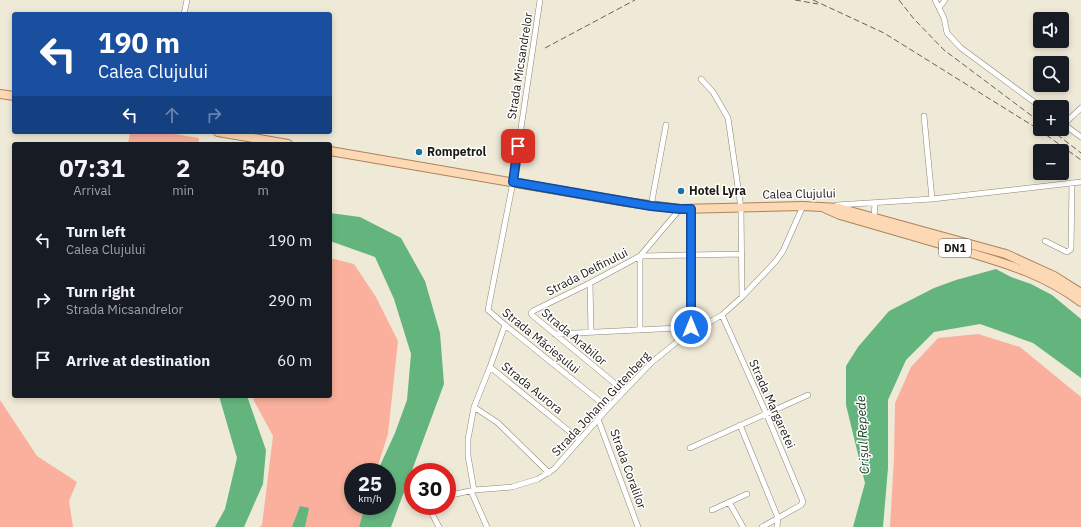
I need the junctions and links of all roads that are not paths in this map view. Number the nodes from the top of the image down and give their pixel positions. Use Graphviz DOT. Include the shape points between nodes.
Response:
graph roads {
  1 [pos="187,0"];
  2 [pos="540,0"];
  3 [pos="935,0"];
  4 [pos="945,0"];
  5 [pos="939,8"];
  6 [pos="184,12"];
  7 [pos="701,79"];
  8 [pos="0,94"];
  9 [pos="12,96"];
  10 [pos="1033,101"];
  11 [pos="1081,108"];
  12 [pos="924,116"];
  13 [pos="1069,118"];
  14 [pos="666,124"];
  15 [pos="1069,128"];
  16 [pos="230,134"];
  17 [pos="1081,137"];
  18 [pos="276,142"];
  19 [pos="332,151"];
  20 [pos="513,182"];
  21 [pos="1081,182"];
  22 [pos="1072,183"];
  23 [pos="932,199"];
  24 [pos="875,204"];
  25 [pos="651,206"];
  26 [pos="803,206"];
  27 [pos="824,207"];
  28 [pos="741,208"];
  29 [pos="680,209"];
  30 [pos="691,209"];
  31 [pos="840,215"];
  32 [pos="874,218"];
  33 [pos="882,224"];
  34 [pos="1045,241"];
  35 [pos="742,254"];
  36 [pos="691,255"];
  37 [pos="640,256"];
  38 [pos="590,282"];
  39 [pos="1081,293"];
  40 [pos="742,297"];
  41 [pos="1081,302"];
  42 [pos="531,312"];
  43 [pos="722,315"];
  44 [pos="505,325"];
  45 [pos="691,327"];
  46 [pos="702,327"];
  47 [pos="640,330"];
  48 [pos="592,332"];
  49 [pos="555,334"];
  50 [pos="490,367"];
  51 [pos="624,391"];
  52 [pos="808,395"];
  53 [pos="474,407"];
  54 [pos="608,408"];
  55 [pos="766,413"];
  56 [pos="598,419"];
  57 [pos="740,425"];
  58 [pos="580,440"];
  59 [pos="690,448"];
  60 [pos="549,473"];
  61 [pos="473,491"];
  62 [pos="456,494"];
  63 [pos="747,494"];
  64 [pos="729,502"];
  65 [pos="712,510"];
  66 [pos="433,515"];
  67 [pos="778,518"];
  68 [pos="439,527"];
  69 [pos="486,527"];
  70 [pos="638,527"];
  71 [pos="743,527"];
  72 [pos="762,527"];
  73 [pos="777,527"];
  1 -- 6 [label="street"];
  2 -- 20 [label="street, Strada Micsandrelor"];
  3 -- 5 [label="street"];
  4 -- 5 [label="street"];
  5 -- 10 [label="street" via="947,33 961,48"];
  7 -- 28 [label="street" via="713,92 728,118"];
  8 -- 9 [label="main road"];
  11 -- 13 [label="street"];
  12 -- 23 [label="street"];
  14 -- 25 [label="street"];
  15 -- 17 [label="street"];
  16 -- 18 [label="main road"];
  19 -- 20 [label="main road, Calea Clujului / DN1"];
  20 -- 25 [label="main road, Calea Clujului / DN1"];
  20 -- 44 [label="street, Strada Măcieșului" via="488,310"];
  21 -- 22 [label="street, Calea Clujului"];
  22 -- 23 [label="street, Calea Clujului"];
  22 -- 34 [label="street" via="1071,249 1067,252"];
  23 -- 24 [label="street, Calea Clujului"];
  24 -- 27 [label="street, Calea Clujului"];
  24 -- 32 [label="street"];
  25 -- 29 [label="main road, Calea Clujului / DN1"];
  26 -- 27 [label="main road, Calea Clujului / DN1"];
  26 -- 28 [label="main road, Calea Clujului / DN1"];
  26 -- 40 [label="street, Strada Johann Gutenberg" via="780,256"];
  27 -- 31 [label="main road, DN1"];
  27 -- 32 [label="main road, DN1" via="839,208"];
  28 -- 30 [label="main road, Calea Clujului / DN1"];
  28 -- 35 [label="street"];
  29 -- 30 [label="main road, Calea Clujului / DN1"];
  29 -- 37 [label="street, Strada Delfinului"];
  30 -- 36 [label="street"];
  31 -- 32 [label="main road" via="846,214 869,222"];
  31 -- 33 [label="main road, DN1"];
  32 -- 33 [label="main road, DN1"];
  33 -- 39 [label="main road, DN1" via="1006,254 1044,270"];
  33 -- 41 [label="main road, DN1" via="1007,263 1043,278"];
  35 -- 36 [label="street"];
  35 -- 40 [label="street"];
  36 -- 37 [label="street"];
  36 -- 45 [label="street"];
  37 -- 38 [label="street, Strada Delfinului"];
  37 -- 47 [label="street"];
  38 -- 42 [label="street, Strada Delfinului"];
  38 -- 48 [label="street"];
  40 -- 43 [label="street, Strada Johann Gutenberg"];
  42 -- 49 [label="street, Strada Arabilor"];
  43 -- 46 [label="street, Strada Johann Gutenberg"];
  43 -- 55 [label="street, Strada Margaretei"];
  44 -- 50 [label="street"];
  44 -- 54 [label="street, Strada Măcieșului"];
  45 -- 46 [label="street"];
  45 -- 47 [label="street"];
  46 -- 51 [label="street, Strada Johann Gutenberg" via="683,337 652,362"];
  47 -- 48 [label="street"];
  48 -- 49 [label="street"];
  49 -- 51 [label="street, Strada Arabilor"];
  50 -- 53 [label="street"];
  50 -- 58 [label="street, Strada Aurora"];
  51 -- 54 [label="street, Strada Johann Gutenberg"];
  52 -- 55 [label="street"];
  53 -- 60 [label="street" via="498,422"];
  53 -- 61 [label="street" via="468,439"];
  54 -- 56 [label="street, Strada Johann Gutenberg"];
  55 -- 57 [label="street"];
  55 -- 67 [label="street, Strada Margaretei" via="803,502"];
  56 -- 58 [label="street, Strada Johann Gutenberg"];
  56 -- 70 [label="street, Strada Coralilor"];
  57 -- 59 [label="street"];
  57 -- 67 [label="street"];
  58 -- 60 [label="street, Strada Johann Gutenberg"];
  60 -- 61 [label="street, Strada Johann Gutenberg" via="538,480 512,487"];
  61 -- 62 [label="street, Strada Johann Gutenberg"];
  61 -- 69 [label="street"];
  63 -- 64 [label="street"];
  64 -- 65 [label="street"];
  64 -- 71 [label="street"];
  66 -- 68 [label="street"];
  67 -- 72 [label="street"];
  67 -- 73 [label="street"];
}
